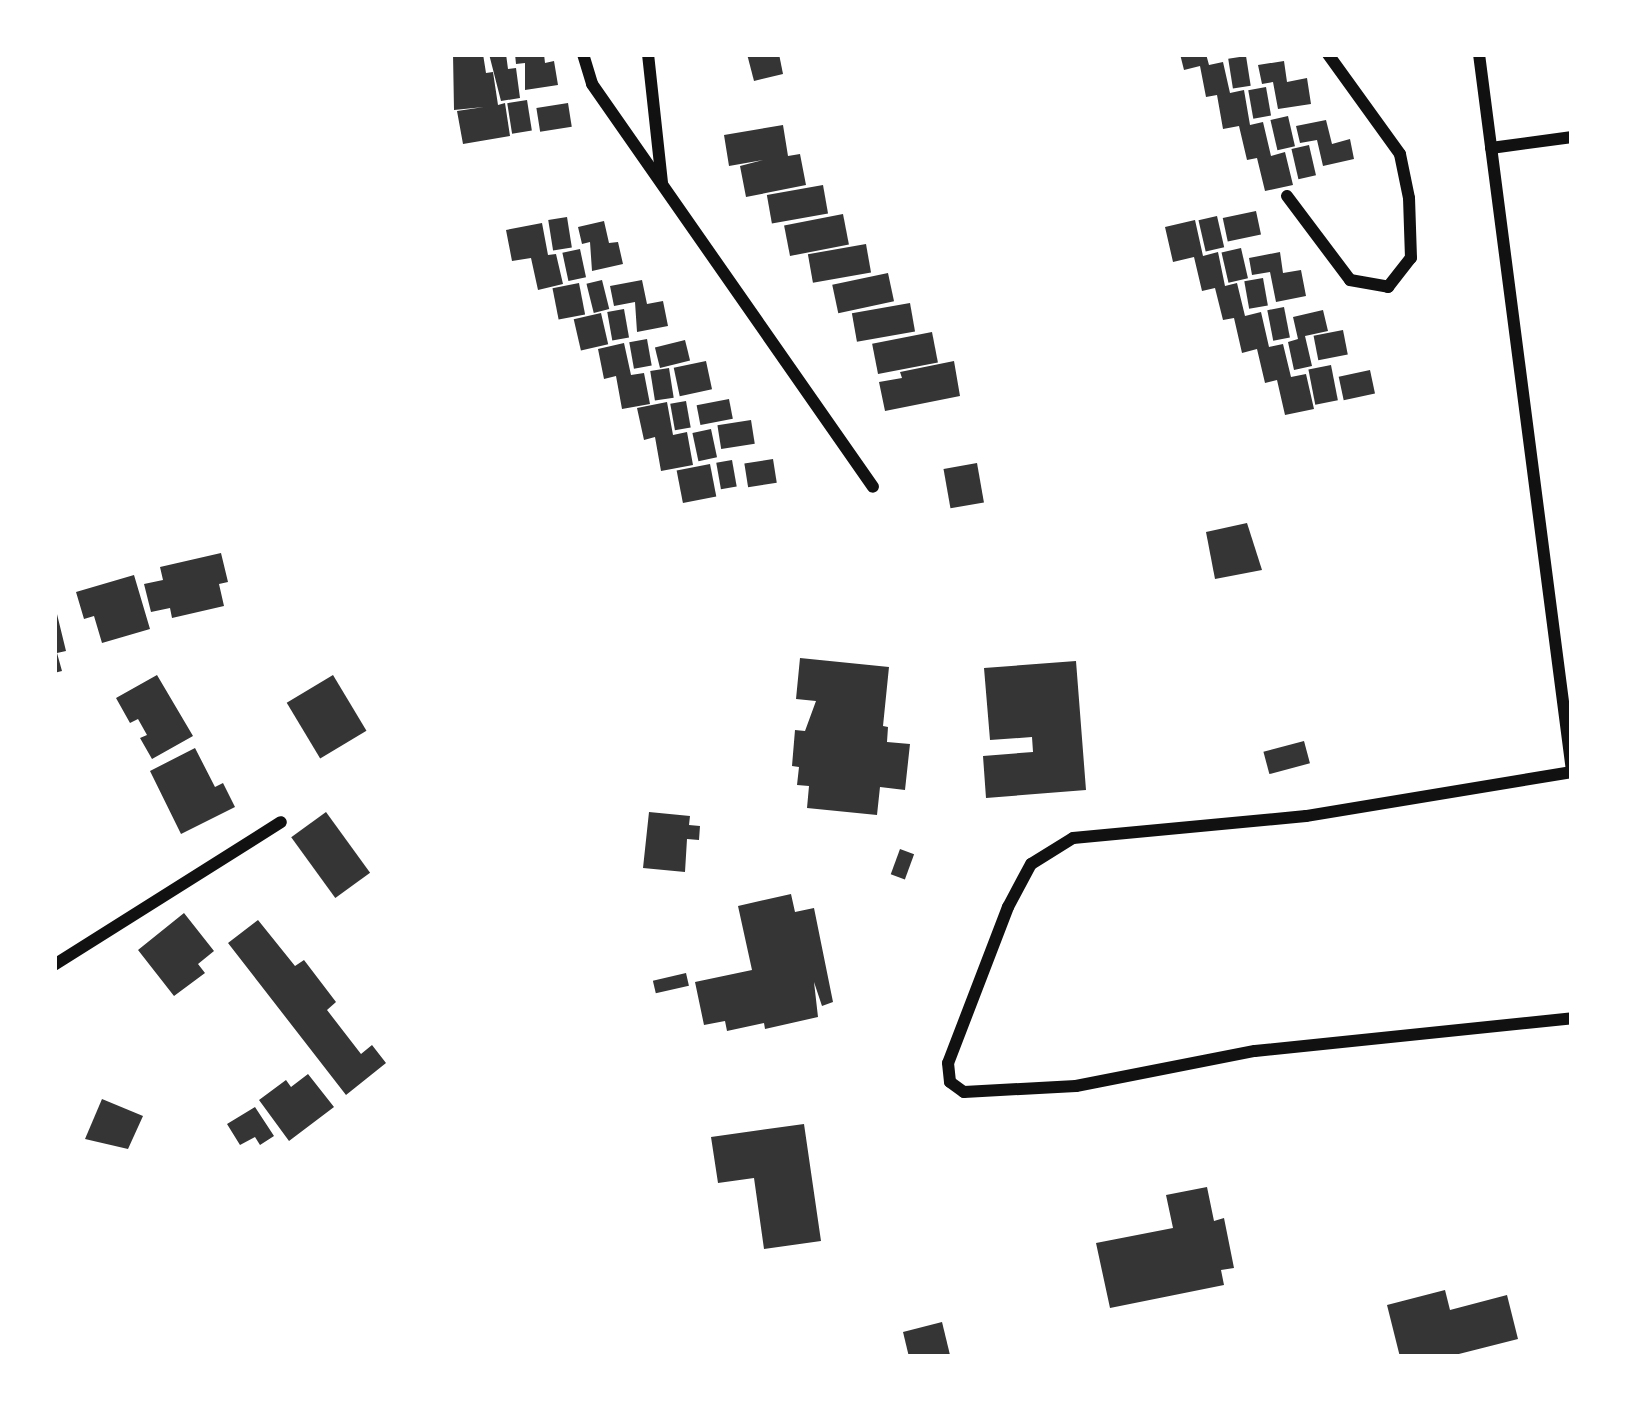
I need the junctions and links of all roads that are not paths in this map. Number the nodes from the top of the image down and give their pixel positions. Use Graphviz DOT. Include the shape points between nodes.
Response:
graph roads {
  1 [pos="583,54"];
  2 [pos="648,54"];
  3 [pos="1328,54"];
  4 [pos="1479,54"];
  5 [pos="1572,137"];
  6 [pos="1491,148"];
  7 [pos="662,184"];
  8 [pos="1287,196"];
  9 [pos="873,487"];
  10 [pos="1572,772"];
  11 [pos="281,822"];
  12 [pos="54,964"];
  13 [pos="1572,1018"];
  1 -- 7 [label="street" via="592,84"];
  2 -- 7 [label="street"];
  3 -- 8 [label="street" via="1400,154 1411,258 1388,287 1350,280"];
  4 -- 6 [label="street"];
  5 -- 6 [label="street"];
  6 -- 10 [label="street"];
  7 -- 9 [label="street"];
  10 -- 13 [label="street" via="1306,816 1073,838 1031,864 948,1064 950,1082 964,1092 1076,1086 1255,1051"];
  11 -- 12 [label="street"];
}
